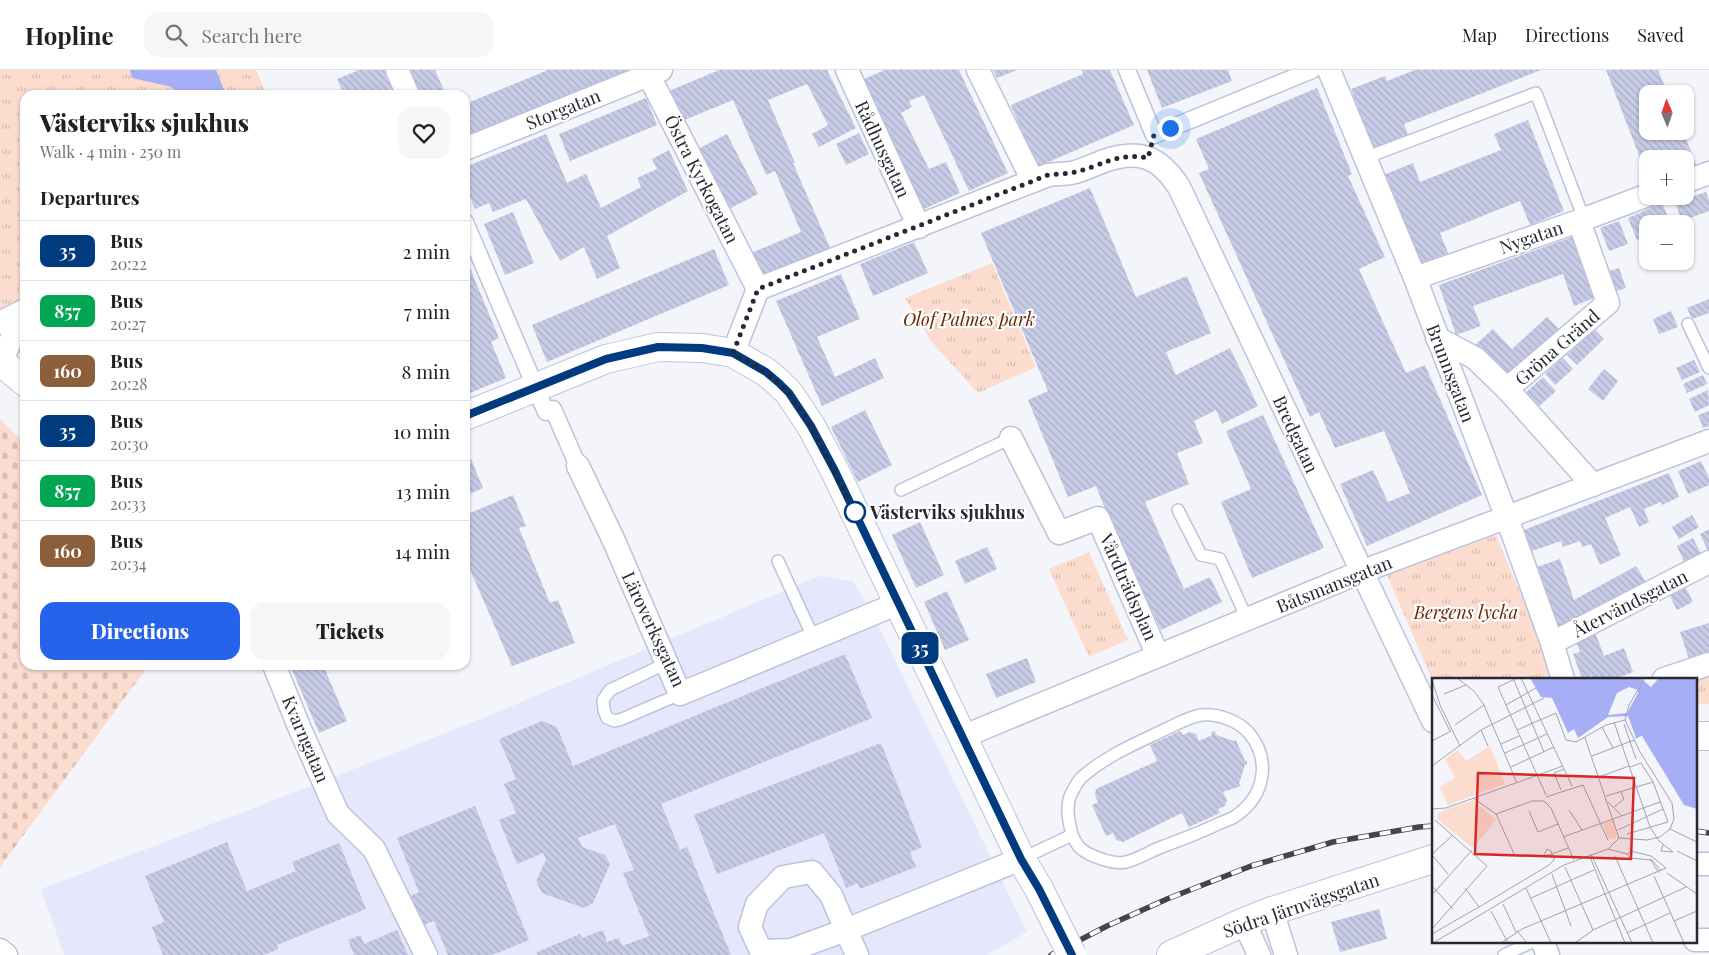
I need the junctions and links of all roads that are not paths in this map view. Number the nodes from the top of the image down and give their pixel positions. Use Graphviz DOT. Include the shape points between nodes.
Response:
graph roads {
  1 [pos="397,70"];
  2 [pos="847,70"];
  3 [pos="978,70"];
  4 [pos="1127,70"];
  5 [pos="1312,70"];
  6 [pos="1329,70"];
  7 [pos="652,72"];
  8 [pos="406,90"];
  9 [pos="1154,135"];
  10 [pos="470,147"];
  11 [pos="1148,158"];
  12 [pos="1365,158"];
  13 [pos="1709,173"];
  14 [pos="1694,179"];
  15 [pos="1033,180"];
  16 [pos="1639,198"];
  17 [pos="1582,220"];
  18 [pos="919,227"];
  19 [pos="470,234"];
  20 [pos="1414,278"];
  21 [pos="758,289"];
  22 [pos="20,313"];
  23 [pos="0,323"];
  24 [pos="1688,324"];
  25 [pos="20,328"];
  26 [pos="1437,338"];
  27 [pos="733,353"];
  28 [pos="1,361"];
  29 [pos="1709,368"];
  30 [pos="20,378"];
  31 [pos="536,387"];
  32 [pos="1507,389"];
  33 [pos="470,414"];
  34 [pos="1011,438"];
  35 [pos="1709,441"];
  36 [pos="578,466"];
  37 [pos="1593,485"];
  38 [pos="901,490"];
  39 [pos="1178,510"];
  40 [pos="1507,518"];
  41 [pos="778,561"];
  42 [pos="1709,562"];
  43 [pos="1361,572"];
  44 [pos="899,603"];
  45 [pos="1247,619"];
  46 [pos="814,639"];
  47 [pos="1552,643"];
  48 [pos="1158,656"];
  49 [pos="667,663"];
  50 [pos="1709,664"];
  51 [pos="276,670"];
  52 [pos="1563,678"];
  53 [pos="1667,678"];
  54 [pos="680,694"];
  55 [pos="1432,719"];
  56 [pos="1696,736"];
  57 [pos="1709,736"];
  58 [pos="962,737"];
  59 [pos="1072,835"];
  60 [pos="1021,859"];
  61 [pos="1432,859"];
  62 [pos="1696,864"];
  63 [pos="1709,864"];
  64 [pos="1272,911"];
  65 [pos="1244,922"];
  66 [pos="1696,940"];
  67 [pos="1709,940"];
  68 [pos="1532,942"];
  69 [pos="1542,942"];
  70 [pos="0,950"];
  71 [pos="6,955"];
  72 [pos="426,955"];
  73 [pos="857,955"];
  74 [pos="1072,955"];
  75 [pos="1171,955"];
  76 [pos="1259,955"];
  77 [pos="1286,955"];
  78 [pos="1504,955"];
  79 [pos="1548,955"];
  1 -- 8 [label="street"];
  2 -- 18 [label="street, Rådhusgatan"];
  3 -- 15 [label="street"];
  4 -- 9 [label="street"];
  5 -- 9 [label="street"];
  6 -- 12 [label="street, Brunnsgatan"];
  7 -- 10 [label="street, Storgatan"];
  7 -- 21 [label="street, Östra Kyrkogatan"];
  9 -- 11 [label="street"];
  11 -- 15 [label="street" via="1120,157 1071,173"];
  11 -- 43 [label="street, Bredgatan" via="1170,173 1179,187"];
  12 -- 17 [label="lane" via="1536,93"];
  12 -- 20 [label="street, Brunnsgatan"];
  13 -- 14 [label="street"];
  15 -- 18 [label="street"];
  16 -- 17 [label="street, Nygatan"];
  17 -- 20 [label="street, Nygatan"];
  17 -- 32 [label="street, Gröna Gränd" via="1608,302"];
  18 -- 21 [label="street"];
  19 -- 31 [label="street, Läroverksgatan"];
  20 -- 26 [label="street, Brunnsgatan"];
  21 -- 27 [label="street"];
  22 -- 23 [label="street"];
  24 -- 29 [label="lane"];
  25 -- 28 [label="street"];
  26 -- 32 [label="street" via="1475,358"];
  26 -- 40 [label="street, Brunnsgatan"];
  27 -- 31 [label="street" via="702,348 658,347 606,359"];
  27 -- 44 [label="street" via="779,383 811,426"];
  28 -- 30 [label="street"];
  31 -- 33 [label="street"];
  31 -- 36 [label="street, Läroverksgatan"];
  32 -- 37 [label="street"];
  34 -- 38 [label="lane"];
  34 -- 48 [label="street, Vårdträdsplan" via="1059,534 1098,518"];
  35 -- 37 [label="street, Båtsmansgatan"];
  36 -- 49 [label="street, Läroverksgatan"];
  37 -- 40 [label="street, Båtsmansgatan"];
  39 -- 45 [label="lane" via="1201,555 1220,559"];
  40 -- 43 [label="street, Båtsmansgatan"];
  40 -- 47 [label="street, Brunnsgatan"];
  41 -- 46 [label="lane"];
  42 -- 47 [label="street, Återvändsgatan"];
  43 -- 45 [label="street, Båtsmansgatan"];
  43 -- 55 [label="street, Bredgatan"];
  44 -- 46 [label="street, Läroverksgatan"];
  44 -- 58 [label="street"];
  45 -- 48 [label="street, Båtsmansgatan"];
  46 -- 54 [label="street, Läroverksgatan"];
  47 -- 52 [label="street, Brunnsgatan"];
  48 -- 58 [label="street, Båtsmansgatan"];
  49 -- 54 [label="street, Läroverksgatan"];
  49 -- 54 [label="lane" via="610,690 603,700 604,710 614,721"];
  50 -- 53 [label="street"];
  51 -- 72 [label="street, Kvarngatan" via="338,814 374,848"];
  56 -- 57 [label="street"];
  58 -- 60 [label="street"];
  59 -- 59 [label="lane" via="1067,809 1079,780 1110,757 1157,733 1201,715 1215,715 1234,721 1258,745 1263,776 1248,805 1236,816 1126,862 1092,855 1080,848"];
  59 -- 60 [label="lane"];
  60 -- 73 [label="street" via="846,930"];
  60 -- 74 [label="street, bridge"];
  61 -- 64 [label="street, Södra Järnvägsgatan"];
  62 -- 63 [label="street"];
  64 -- 65 [label="street, Södra Järnvägsgatan"];
  64 -- 77 [label="street"];
  65 -- 75 [label="street, Södra Järnvägsgatan"];
  65 -- 76 [label="street"];
  66 -- 67 [label="street"];
  68 -- 78 [label="lane"];
  69 -- 79 [label="street"];
  70 -- 71 [label="street"];
}
